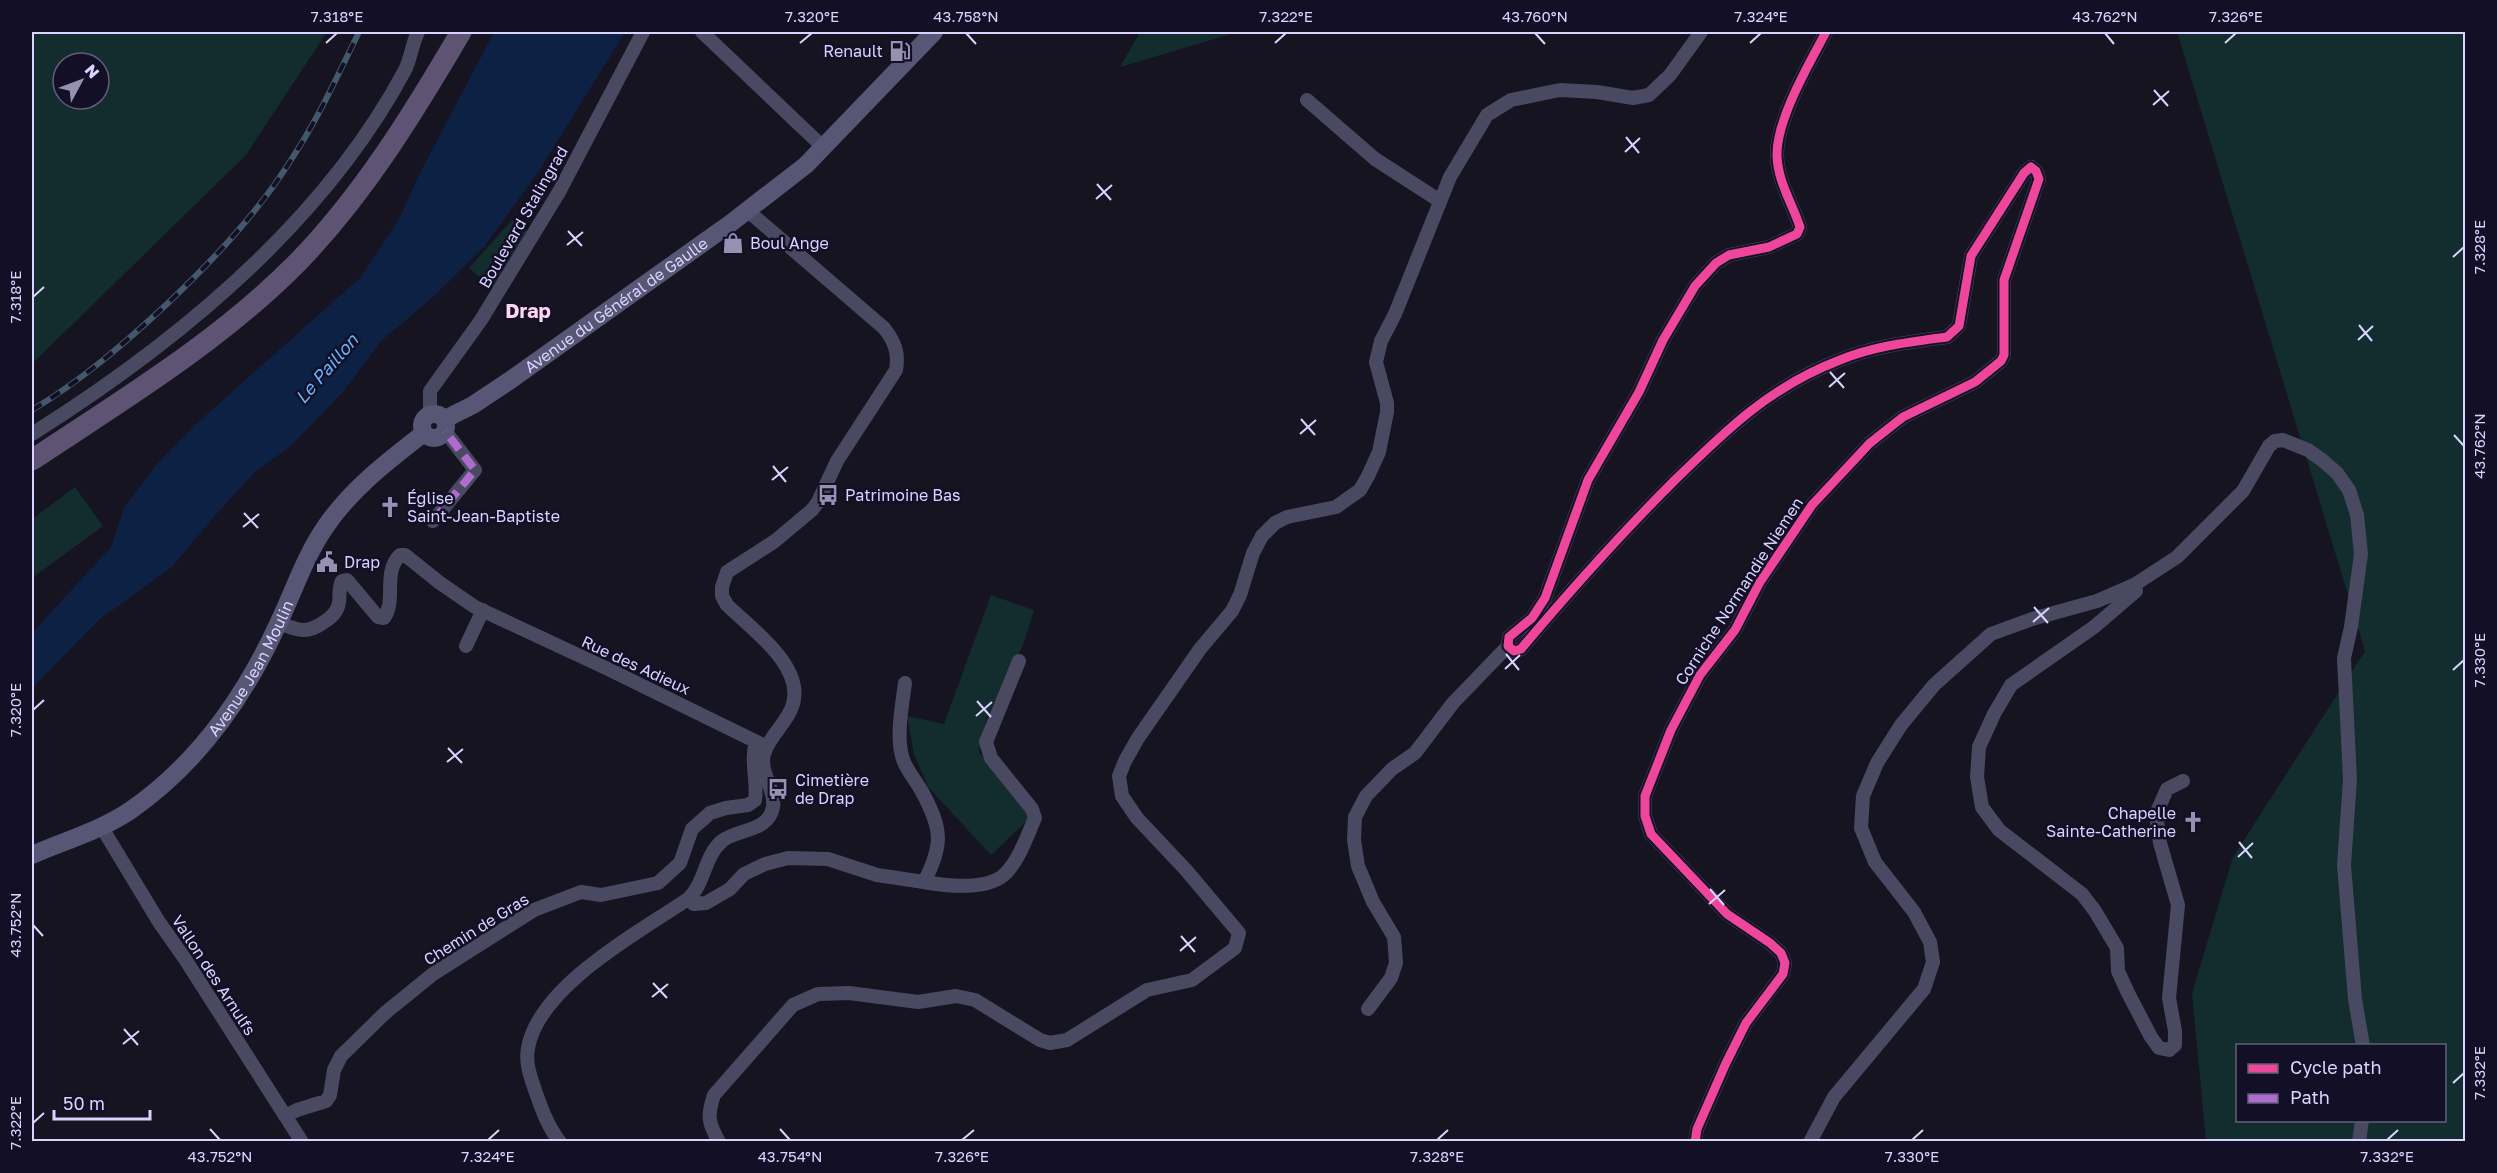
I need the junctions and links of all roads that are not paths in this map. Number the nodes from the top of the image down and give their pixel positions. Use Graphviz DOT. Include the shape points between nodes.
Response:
graph roads {
  1 [pos="418,32"];
  2 [pos="451,32"];
  3 [pos="461,32"];
  4 [pos="643,32"];
  5 [pos="702,32"];
  6 [pos="934,32"];
  7 [pos="1701,32"];
  8 [pos="1826,32"];
  9 [pos="1307,100"];
  10 [pos="824,148"];
  11 [pos="1440,201"];
  12 [pos="748,211"];
  13 [pos="440,422"];
  14 [pos="32,434"];
  15 [pos="32,449"];
  16 [pos="32,460"];
  17 [pos="433,520"];
  18 [pos="2134,585"];
  19 [pos="487,612"];
  20 [pos="279,623"];
  21 [pos="466,646"];
  22 [pos="1508,646"];
  23 [pos="1019,661"];
  24 [pos="905,683"];
  25 [pos="761,745"];
  26 [pos="2183,781"];
  27 [pos="101,826"];
  28 [pos="32,855"];
  29 [pos="924,882"];
  30 [pos="688,899"];
  31 [pos="1368,1009"];
  32 [pos="2363,1044"];
  33 [pos="285,1116"];
  34 [pos="2362,1122"];
  35 [pos="302,1142"];
  36 [pos="560,1142"];
  37 [pos="719,1142"];
  38 [pos="1695,1142"];
  39 [pos="1810,1142"];
  40 [pos="2359,1142"];
  1 -- 14 [label="street" via="407,67 369,128 308,207 242,277 127,371"];
  2 -- 15 [label="main road" via="380,145 295,252 156,368"];
  3 -- 16 [label="main road" via="387,151 299,260 263,295 162,375"];
  4 -- 13 [label="street, Boulevard Stalingrad" via="559,192 481,320 430,391"];
  5 -- 10 [label="street"];
  6 -- 10 [label="street, Avenue du Général de Gaulle"];
  7 -- 11 [label="street" via="1670,75 1649,95 1633,98 1560,90 1511,100 1487,115"];
  8 -- 22 [label="street" via="1779,134 1777,157 1785,194 1800,227 1797,234 1769,247 1729,255 1695,286 1588,480 1545,598 1532,618 1509,638"];
  9 -- 11 [label="street" via="1375,159"];
  10 -- 12 [label="street, Avenue du Général de Gaulle"];
  11 -- 37 [label="street" via="1381,341 1376,362 1387,412 1368,476 1360,490 1336,507 1287,517 1262,536 1232,611 1200,649 1138,738 1119,776 1122,796 1137,819 1239,933 1235,948 1192,980 1147,990 1067,1040 1050,1042 1040,1040 975,1000 956,996 918,1002 849,993 818,994 793,1005 714,1095 708,1113"];
  12 -- 13 [label="street, Avenue du Général de Gaulle" via="512,379"];
  12 -- 25 [label="street" via="884,328 892,337 898,358 896,370 837,461 812,510 723,579 722,596 727,605 776,652 792,680 792,709"];
  13 -- 17 [label="street" via="475,470"];
  13 -- 20 [label="street, Avenue Jean Moulin" via="422,422 424,434 371,476 340,507 310,552"];
  18 -- 26 [label="street" via="2136,591 2094,627 2011,685 1979,747 1977,777 1982,807 1999,830 2082,894 2096,911 2117,948 2118,971 2140,1018 2159,1048 2169,1050 2175,1045 2169,998 2178,905 2156,814 2167,789"];
  18 -- 32 [label="street" via="2177,557 2203,533 2243,491 2275,441 2283,440 2308,450 2337,473 2349,490 2357,515 2361,554 2344,658 2350,779 2344,865"];
  18 -- 39 [label="street" via="2097,601 1991,634 1934,685 1901,725 1877,763 1863,796 1861,828 1875,862 1914,912 1930,942 1933,962 1924,989 1834,1097"];
  19 -- 20 [label="street, Rue des Adieux" via="475,608 400,555 390,574 389,612 384,618 378,617 347,580 339,586 338,609 313,630"];
  19 -- 21 [label="street"];
  19 -- 25 [label="street, Rue des Adieux"];
  20 -- 27 [label="street, Avenue Jean Moulin" via="238,698 195,753 153,794"];
  22 -- 31 [label="street" via="1453,703 1415,753 1392,769 1366,796 1355,817 1358,866 1373,903 1394,937 1396,963 1391,978"];
  22 -- 38 [label="street, Corniche Normandie Niemen" via="1514,651 1521,649 1639,516 1745,413 1796,380 1839,360 1893,345 1947,337 1954,332 1959,326 1971,256 2024,173 2031,167 2036,171 2039,178 2004,280 2001,361 1975,382 1903,417 1870,443 1812,505 1760,582 1734,630 1700,675 1650,779 1645,806 1651,834 1727,914 1770,943 1785,963 1783,974 1746,1023 1697,1129"];
  23 -- 29 [label="street" via="986,742 991,758 1035,818 1005,875 977,886"];
  24 -- 29 [label="street" via="900,729 903,761 935,820 939,847"];
  25 -- 30 [label="street" via="773,799 771,814 758,826 718,844"];
  25 -- 33 [label="street, Chemin de Gras" via="752,755 755,800 710,813 692,829 680,863 658,883 602,896 581,892 534,910 433,974 385,1013 341,1056 326,1101"];
  27 -- 28 [label="street, Avenue Jean Moulin"];
  27 -- 33 [label="street, Vallon des Arnulfs"];
  29 -- 30 [label="street" via="877,875 828,859 788,858 744,874 730,889 706,903 694,904"];
  30 -- 36 [label="street" via="598,959 551,1004 531,1035 527,1068 543,1115"];
  33 -- 35 [label="street, Vallon des Arnulfs"];
  34 -- 40 [label="street"];
}
